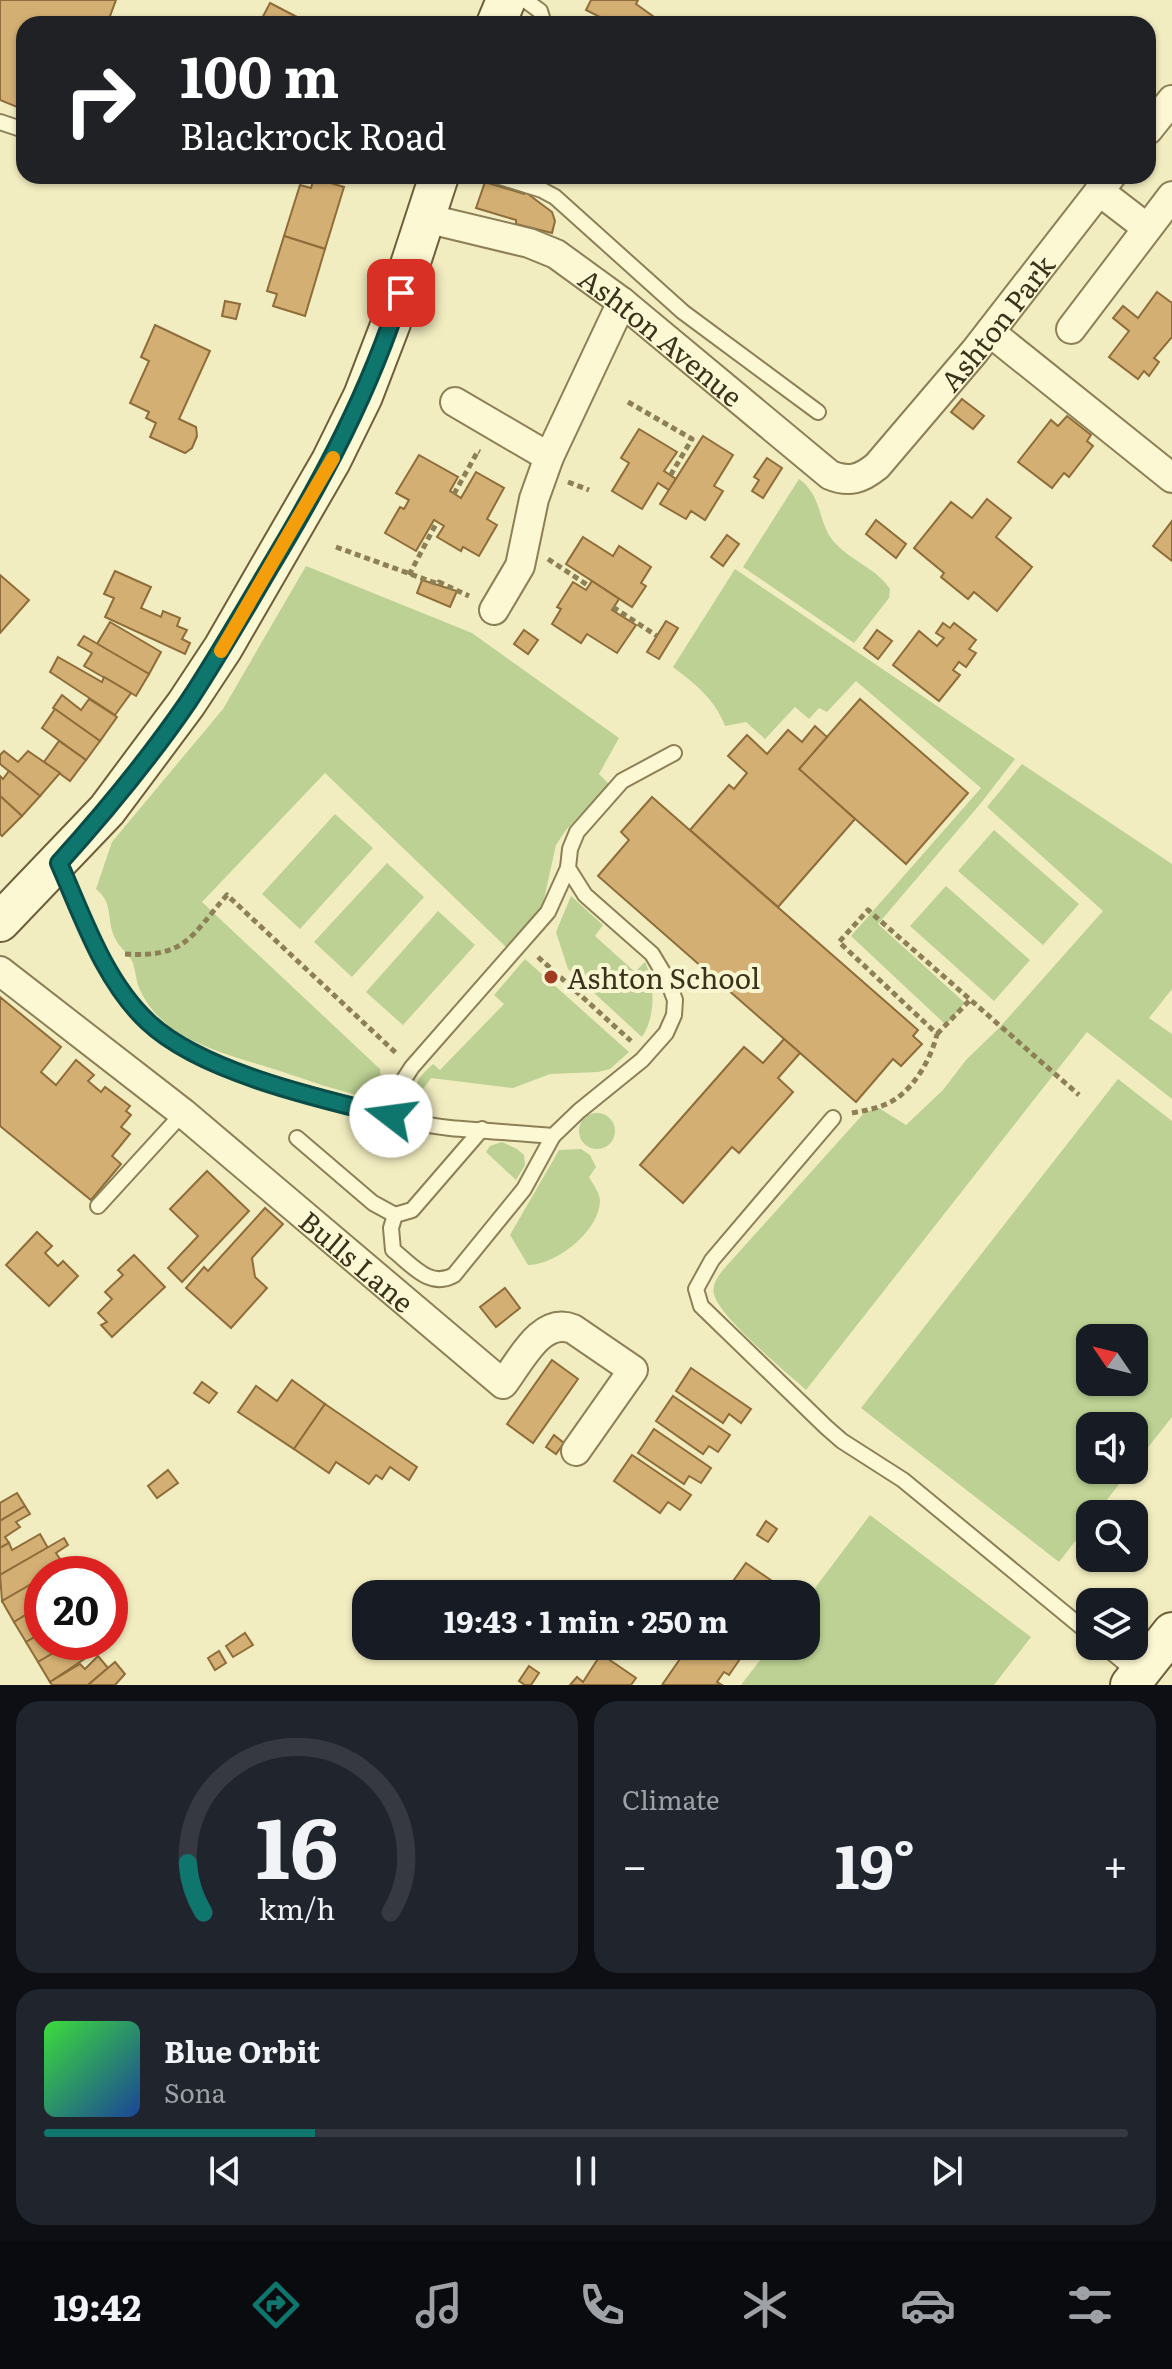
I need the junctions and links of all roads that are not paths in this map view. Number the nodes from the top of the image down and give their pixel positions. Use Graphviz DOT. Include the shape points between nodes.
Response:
graph roads {
  1 [pos="525,0"];
  2 [pos="542,16"];
  3 [pos="1172,100"];
  4 [pos="1156,120"];
  5 [pos="436,184"];
  6 [pos="523,184"];
  7 [pos="1105,184"];
  8 [pos="1172,196"];
  9 [pos="425,218"];
  10 [pos="1147,228"];
  11 [pos="622,302"];
  12 [pos="1071,329"];
  13 [pos="990,332"];
  14 [pos="455,402"];
  15 [pos="818,412"];
  16 [pos="549,457"];
  17 [pos="877,466"];
  18 [pos="1172,478"];
  19 [pos="494,610"];
  20 [pos="674,753"];
  21 [pos="59,863"];
  22 [pos="568,868"];
  23 [pos="0,922"];
  24 [pos="0,971"];
  25 [pos="183,1113"];
  26 [pos="391,1116"];
  27 [pos="833,1118"];
  28 [pos="482,1129"];
  29 [pos="553,1136"];
  30 [pos="297,1138"];
  31 [pos="98,1206"];
  32 [pos="395,1215"];
  33 [pos="576,1451"];
  34 [pos="1076,1622"];
  35 [pos="1172,1632"];
  36 [pos="1116,1660"];
  37 [pos="1134,1680"];
  1 -- 2 [label="lane"];
  3 -- 4 [label="street"];
  5 -- 9 [label="street"];
  6 -- 15 [label="lane" via="555,197 683,312"];
  7 -- 10 [label="street"];
  7 -- 13 [label="street, Ashton Park"];
  8 -- 10 [label="street"];
  9 -- 11 [label="street, Ashton Avenue" via="542,247"];
  9 -- 21 [label="street" via="373,372 324,474 186,704 107,810"];
  10 -- 12 [label="street"];
  11 -- 16 [label="street"];
  11 -- 17 [label="street, Ashton Avenue" via="830,475 854,480"];
  13 -- 17 [label="street, Ashton Park"];
  13 -- 18 [label="street"];
  14 -- 16 [label="street"];
  16 -- 19 [label="street" via="520,566"];
  20 -- 22 [label="lane" via="622,781 577,832"];
  21 -- 23 [label="street"];
  21 -- 26 [label="lane" via="102,958 131,1004 166,1037 233,1070"];
  22 -- 26 [label="lane" via="548,912 412,1067 395,1093"];
  22 -- 29 [label="lane" via="585,895 652,954 675,1000 666,1033 647,1055"];
  24 -- 25 [label="street, Bulls Lane"];
  25 -- 31 [label="lane"];
  25 -- 33 [label="street, Bulls Lane" via="503,1384 543,1331 555,1325 573,1329 633,1370"];
  26 -- 28 [label="lane"];
  27 -- 34 [label="lane" via="712,1260 696,1289 701,1306 834,1434 903,1480"];
  28 -- 29 [label="lane"];
  28 -- 32 [label="lane" via="412,1210"];
  29 -- 32 [label="lane" via="524,1189 445,1281 428,1277 393,1250"];
  30 -- 32 [label="lane" via="373,1203"];
  35 -- 37 [label="street"];
  36 -- 37 [label="lane"];
}
